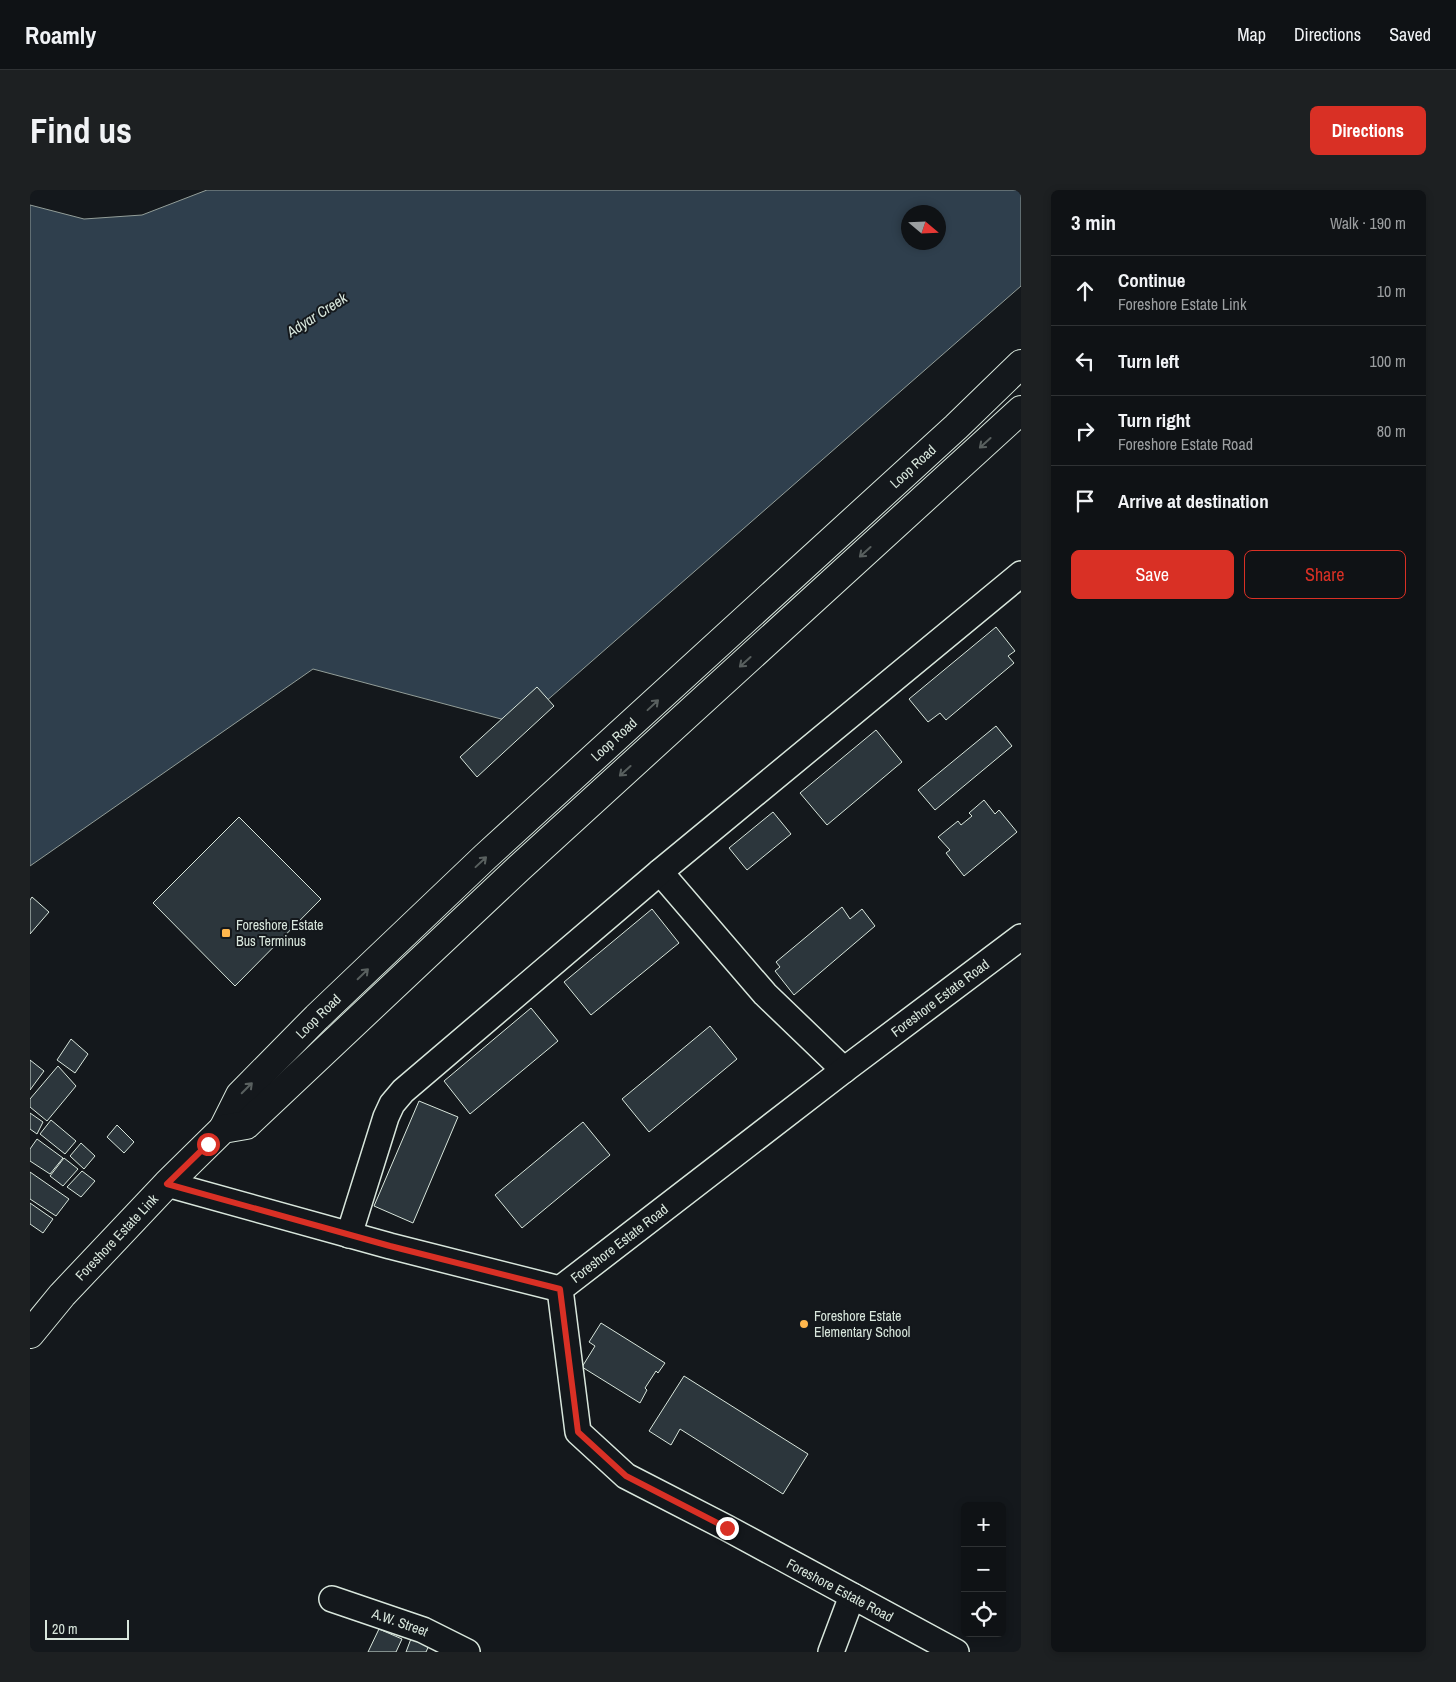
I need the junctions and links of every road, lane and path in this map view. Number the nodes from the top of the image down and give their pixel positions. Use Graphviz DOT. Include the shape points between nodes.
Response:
graph roads {
  1 [pos="1021,364"];
  2 [pos="1021,410"];
  3 [pos="1021,574"];
  4 [pos="660,872"];
  5 [pos="1021,937"];
  6 [pos="844,1070"];
  7 [pos="216,1137"];
  8 [pos="167,1184"];
  9 [pos="349,1235"];
  10 [pos="560,1289"];
  11 [pos="30,1334"];
  12 [pos="852,1596"];
  13 [pos="332,1599"];
  14 [pos="467,1652"];
  15 [pos="832,1652"];
  16 [pos="956,1652"];
  7 -- 1 [label="street, Loop Road, one-way" via="240,1095 317,1017"];
  2 -- 7 [label="street, Loop Road, one-way" via="518,869 246,1125"];
  3 -- 4 [label="street"];
  4 -- 6 [label="street" via="765,994"];
  4 -- 9 [label="street" via="403,1091 386,1117"];
  5 -- 6 [label="street, Foreshore Estate Road"];
  6 -- 10 [label="street, Foreshore Estate Road"];
  7 -- 8 [label="street, Foreshore Estate Link"];
  8 -- 9 [label="street"];
  8 -- 11 [label="street, Foreshore Estate Link" via="62,1295"];
  9 -- 10 [label="street"];
  10 -- 12 [label="street, Foreshore Estate Road" via="578,1432 626,1476"];
  12 -- 15 [label="street"];
  12 -- 16 [label="street, Foreshore Estate Road"];
  13 -- 14 [label="street, A.W. Street" via="423,1630"];
}
